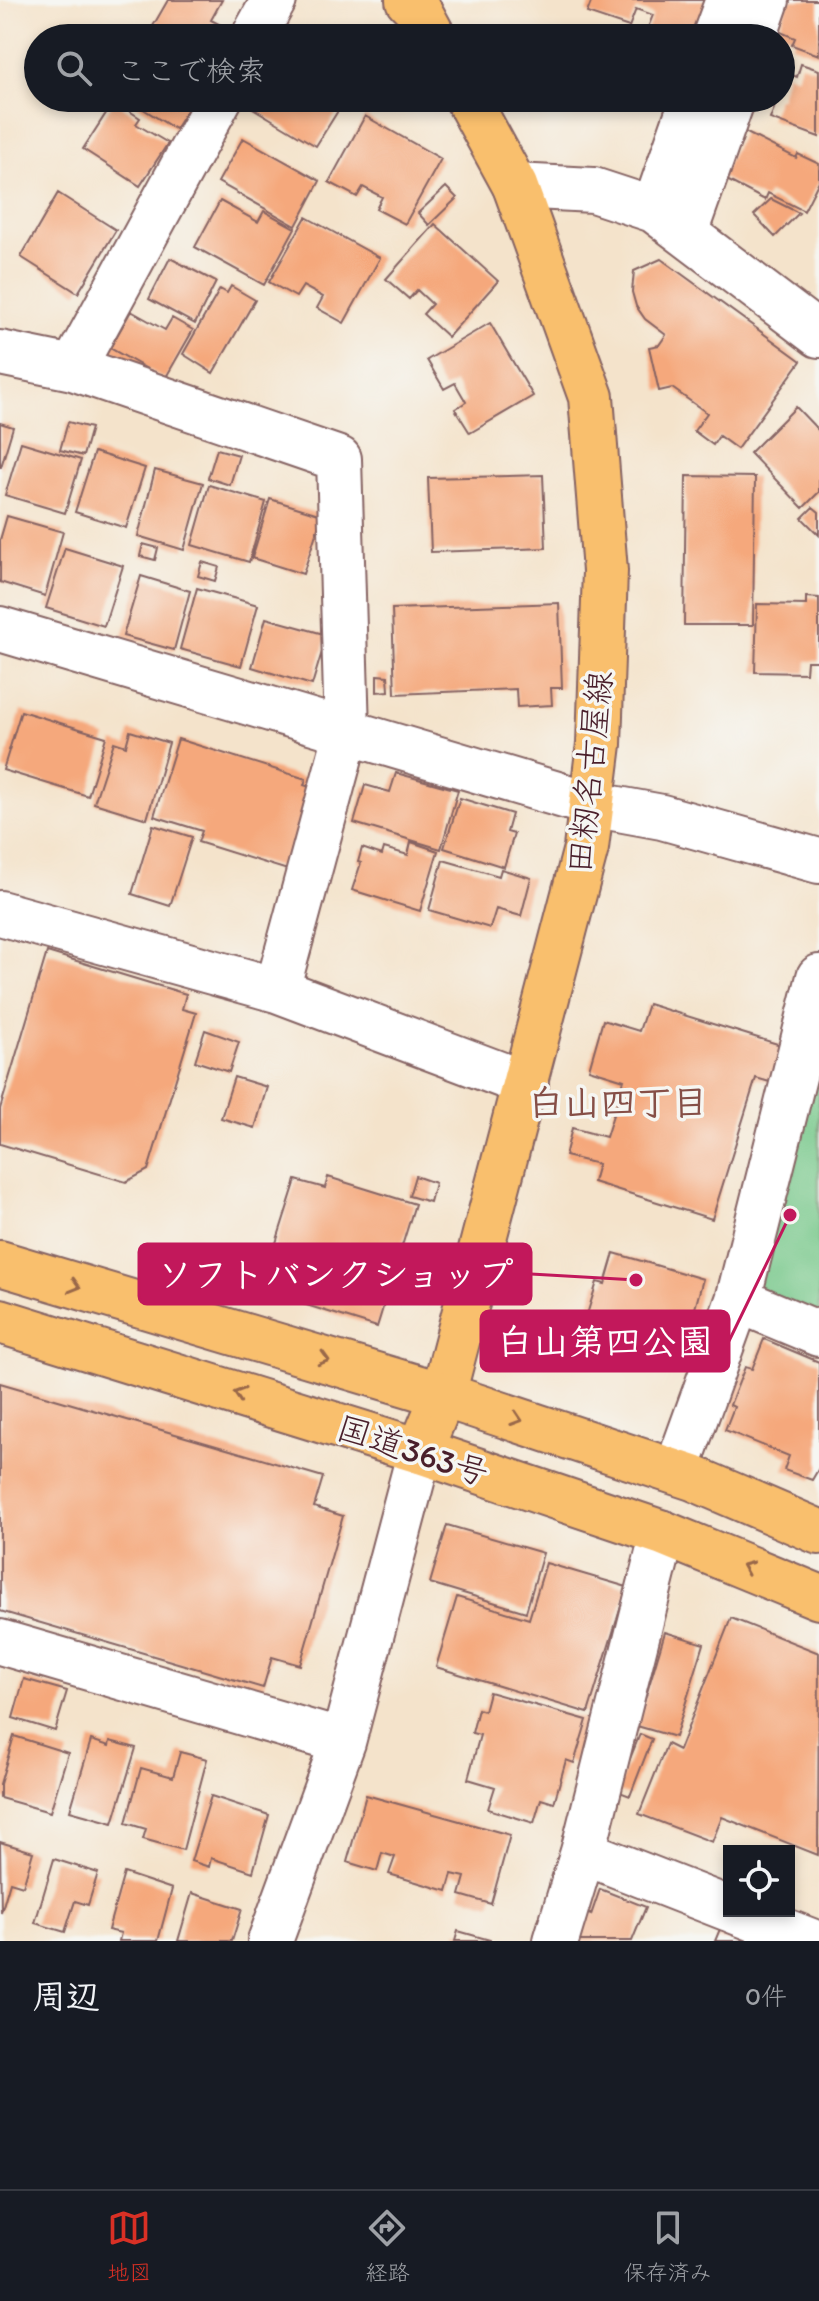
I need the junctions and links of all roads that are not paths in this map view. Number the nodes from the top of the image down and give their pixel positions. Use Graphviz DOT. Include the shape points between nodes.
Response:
graph roads {
  1 [pos="274,0"];
  2 [pos="728,0"];
  3 [pos="767,0"];
  4 [pos="261,24"];
  5 [pos="719,24"];
  6 [pos="759,24"];
  7 [pos="212,112"];
  8 [pos="475,112"];
  9 [pos="690,112"];
  10 [pos="726,112"];
  11 [pos="515,186"];
  12 [pos="670,221"];
  13 [pos="819,335"];
  14 [pos="0,353"];
  15 [pos="73,368"];
  16 [pos="0,629"];
  17 [pos="347,731"];
  18 [pos="591,804"];
  19 [pos="819,861"];
  20 [pos="0,913"];
  21 [pos="819,977"];
  22 [pos="277,990"];
  23 [pos="526,1084"];
  24 [pos="0,1263"];
  25 [pos="738,1300"];
  26 [pos="0,1321"];
  27 [pos="819,1334"];
  28 [pos="443,1395"];
  29 [pos="684,1450"];
  30 [pos="420,1451"];
  31 [pos="819,1532"];
  32 [pos="663,1533"];
  33 [pos="819,1597"];
  34 [pos="0,1642"];
  35 [pos="343,1742"];
  36 [pos="583,1852"];
  37 [pos="723,1906"];
  38 [pos="750,1917"];
  39 [pos="270,1941"];
  40 [pos="556,1941"];
  41 [pos="811,1941"];
  1 -- 4 [label="street"];
  2 -- 5 [label="street"];
  3 -- 6 [label="street"];
  7 -- 15 [label="street"];
  8 -- 11 [label="main road, 田籾名古屋線"];
  9 -- 12 [label="street"];
  10 -- 12 [label="street"];
  11 -- 12 [label="street" via="593,190"];
  11 -- 18 [label="main road, 田籾名古屋線" via="591,397 605,571 599,744"];
  12 -- 13 [label="street"];
  14 -- 15 [label="street"];
  15 -- 17 [label="street" via="339,459"];
  16 -- 17 [label="street"];
  17 -- 18 [label="street"];
  17 -- 22 [label="street"];
  18 -- 19 [label="street" via="662,817"];
  18 -- 23 [label="main road, 田籾名古屋線" via="586,848"];
  20 -- 22 [label="street"];
  21 -- 25 [label="street"];
  22 -- 23 [label="street"];
  23 -- 28 [label="main road, 田籾名古屋線"];
  24 -- 28 [label="main road, 国道363号, one-way"];
  25 -- 27 [label="street"];
  25 -- 29 [label="street"];
  30 -- 26 [label="main road, 国道363号, one-way"];
  28 -- 30 [label="main road, 田籾名古屋線"];
  28 -- 31 [label="main road, 国道363号, one-way" via="693,1478"];
  30 -- 32 [label="main road, 国道363号"];
  30 -- 35 [label="street"];
  33 -- 32 [label="main road, 国道363号, one-way"];
  32 -- 36 [label="street"];
  34 -- 35 [label="street"];
  35 -- 39 [label="street"];
  36 -- 37 [label="street"];
  36 -- 40 [label="street"];
  38 -- 41 [label="street"];
}
